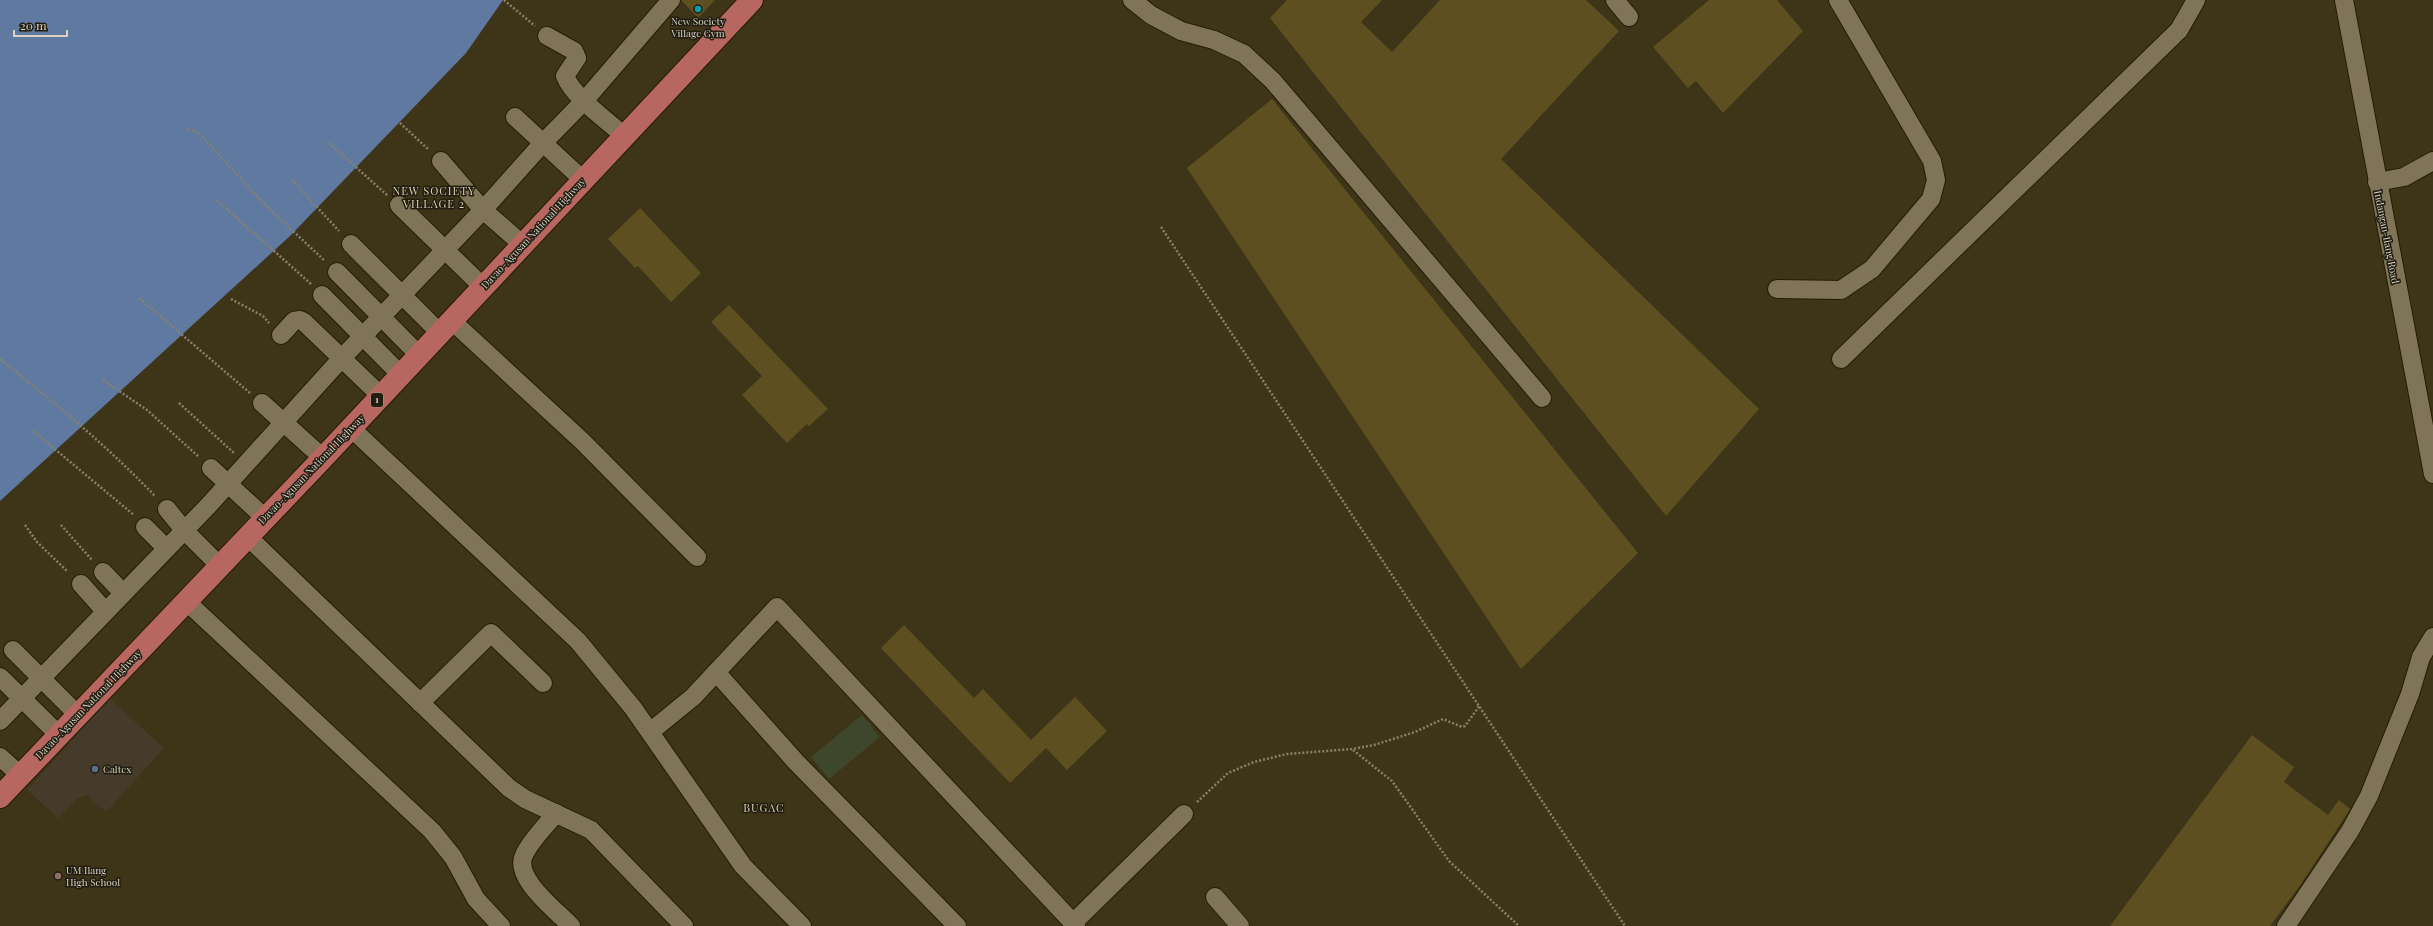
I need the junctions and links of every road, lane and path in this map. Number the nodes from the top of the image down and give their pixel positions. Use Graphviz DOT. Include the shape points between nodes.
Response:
graph roads {
  1 [pos="504,0"];
  2 [pos="752,0"];
  3 [pos="1132,0"];
  4 [pos="1615,0"];
  5 [pos="1838,0"];
  6 [pos="2196,0"];
  7 [pos="2344,0"];
  8 [pos="663,3"];
  9 [pos="1629,17"];
  10 [pos="547,36"];
  11 [pos="585,100"];
  12 [pos="515,117"];
  13 [pos="400,123"];
  14 [pos="188,129"];
  15 [pos="623,135"];
  16 [pos="329,144"];
  17 [pos="542,144"];
  18 [pos="441,161"];
  19 [pos="2433,161"];
  20 [pos="292,180"];
  21 [pos="582,180"];
  22 [pos="2376,182"];
  23 [pos="217,200"];
  24 [pos="399,205"];
  25 [pos="483,210"];
  26 [pos="1161,227"];
  27 [pos="351,244"];
  28 [pos="522,244"];
  29 [pos="444,251"];
  30 [pos="337,272"];
  31 [pos="483,287"];
  32 [pos="1777,289"];
  33 [pos="322,295"];
  34 [pos="402,296"];
  35 [pos="139,298"];
  36 [pos="231,299"];
  37 [pos="382,317"];
  38 [pos="445,327"];
  39 [pos="281,335"];
  40 [pos="364,336"];
  41 [pos="419,355"];
  42 [pos="0,359"];
  43 [pos="341,359"];
  44 [pos="1841,359"];
  45 [pos="401,375"];
  46 [pos="103,380"];
  47 [pos="381,396"];
  48 [pos="1542,398"];
  49 [pos="179,403"];
  50 [pos="262,403"];
  51 [pos="285,423"];
  52 [pos="351,428"];
  53 [pos="33,431"];
  54 [pos="237,455"];
  55 [pos="323,458"];
  56 [pos="211,468"];
  57 [pos="2433,474"];
  58 [pos="227,484"];
  59 [pos="167,509"];
  60 [pos="265,518"];
  61 [pos="25,525"];
  62 [pos="61,525"];
  63 [pos="145,527"];
  64 [pos="184,530"];
  65 [pos="247,536"];
  66 [pos="166,548"];
  67 [pos="697,557"];
  68 [pos="219,565"];
  69 [pos="103,572"];
  70 [pos="81,584"];
  71 [pos="122,592"];
  72 [pos="186,601"];
  73 [pos="105,611"];
  74 [pos="2433,637"];
  75 [pos="13,650"];
  76 [pos="716,672"];
  77 [pos="0,677"];
  78 [pos="41,678"];
  79 [pos="543,682"];
  80 [pos="21,700"];
  81 [pos="420,703"];
  82 [pos="1480,705"];
  83 [pos="78,715"];
  84 [pos="0,721"];
  85 [pos="650,732"];
  86 [pos="59,735"];
  87 [pos="1352,749"];
  88 [pos="0,757"];
  89 [pos="20,776"];
  90 [pos="0,797"];
  91 [pos="556,813"];
  92 [pos="1184,814"];
  93 [pos="1214,897"];
  94 [pos="1075,924"];
  95 [pos="501,926"];
  96 [pos="571,926"];
  97 [pos="684,926"];
  98 [pos="802,926"];
  99 [pos="957,926"];
  100 [pos="1240,926"];
  101 [pos="1519,926"];
  102 [pos="1625,926"];
  103 [pos="2286,926"];
  1 -- 10 [label="path"];
  2 -- 15 [label="highway, Davao-Agusan National Highway / 1"];
  3 -- 48 [label="street" via="1151,15 1181,31 1214,40 1244,54 1273,81"];
  4 -- 9 [label="street"];
  5 -- 32 [label="street" via="1932,161 1936,180 1931,199 1872,269 1841,290"];
  6 -- 44 [label="street" via="2179,30"];
  7 -- 22 [label="street, Indangan-Ilang Road"];
  8 -- 11 [label="street"];
  10 -- 11 [label="street" via="576,54 577,58 565,76"];
  11 -- 15 [label="street"];
  11 -- 17 [label="street"];
  12 -- 17 [label="street"];
  13 -- 18 [label="path"];
  14 -- 30 [label="path" via="198,132 263,203"];
  15 -- 21 [label="highway, Davao-Agusan National Highway / 1"];
  16 -- 24 [label="path"];
  17 -- 21 [label="street"];
  17 -- 25 [label="street"];
  18 -- 25 [label="street"];
  19 -- 22 [label="street" via="2404,177"];
  20 -- 27 [label="path"];
  21 -- 28 [label="highway, Davao-Agusan National Highway / 1"];
  22 -- 57 [label="street, Indangan-Ilang Road"];
  23 -- 33 [label="path"];
  24 -- 29 [label="street"];
  25 -- 28 [label="street"];
  25 -- 29 [label="street"];
  26 -- 82 [label="path"];
  27 -- 34 [label="street"];
  28 -- 31 [label="highway, Davao-Agusan National Highway / 1"];
  29 -- 31 [label="street"];
  29 -- 34 [label="street"];
  30 -- 37 [label="street"];
  31 -- 38 [label="highway, Davao-Agusan National Highway / 1"];
  33 -- 40 [label="street"];
  34 -- 37 [label="street"];
  34 -- 38 [label="street"];
  35 -- 50 [label="path"];
  36 -- 39 [label="path" via="263,316"];
  37 -- 40 [label="street"];
  37 -- 41 [label="street"];
  38 -- 41 [label="highway, Davao-Agusan National Highway / 1"];
  38 -- 67 [label="street" via="582,441"];
  39 -- 43 [label="street" via="294,321 300,320"];
  40 -- 43 [label="street"];
  40 -- 45 [label="street"];
  41 -- 45 [label="highway, Davao-Agusan National Highway / 1"];
  42 -- 59 [label="path" via="79,422 119,458"];
  43 -- 47 [label="street"];
  43 -- 51 [label="street"];
  45 -- 47 [label="highway, Davao-Agusan National Highway / 1"];
  46 -- 56 [label="path" via="147,410"];
  47 -- 52 [label="highway, Davao-Agusan National Highway / 1"];
  49 -- 54 [label="path"];
  50 -- 51 [label="street"];
  51 -- 55 [label="street"];
  51 -- 58 [label="street"];
  52 -- 55 [label="highway, Davao-Agusan National Highway / 1"];
  52 -- 85 [label="street" via="572,636 606,673"];
  53 -- 63 [label="path" via="124,506"];
  55 -- 60 [label="highway, Davao-Agusan National Highway / 1"];
  56 -- 58 [label="street"];
  58 -- 60 [label="street"];
  58 -- 64 [label="street"];
  59 -- 64 [label="street"];
  60 -- 65 [label="highway, Davao-Agusan National Highway / 1"];
  61 -- 70 [label="path" via="37,542"];
  62 -- 69 [label="path"];
  63 -- 66 [label="street"];
  64 -- 66 [label="street"];
  64 -- 68 [label="street"];
  65 -- 68 [label="highway, Davao-Agusan National Highway / 1"];
  65 -- 81 [label="street"];
  66 -- 71 [label="street"];
  68 -- 72 [label="highway, Davao-Agusan National Highway / 1"];
  69 -- 71 [label="street"];
  70 -- 73 [label="street"];
  71 -- 73 [label="street"];
  72 -- 83 [label="highway, Davao-Agusan National Highway / 1"];
  72 -- 95 [label="street" via="432,831 453,857 476,899"];
  73 -- 78 [label="street"];
  74 -- 103 [label="street" via="2421,657 2410,694 2369,796 2350,831"];
  75 -- 78 [label="street"];
  76 -- 85 [label="street" via="680,709"];
  76 -- 94 [label="street" via="777,607"];
  76 -- 99 [label="street" via="796,762"];
  77 -- 80 [label="street"];
  78 -- 80 [label="street"];
  78 -- 83 [label="street"];
  79 -- 81 [label="street" via="491,632"];
  80 -- 84 [label="street"];
  80 -- 86 [label="street"];
  81 -- 91 [label="street" via="508,788 524,799"];
  82 -- 87 [label="path" via="1465,726 1439,719 1415,732"];
  82 -- 102 [label="path"];
  83 -- 86 [label="highway, Davao-Agusan National Highway / 1"];
  85 -- 98 [label="street" via="743,866"];
  86 -- 89 [label="highway, Davao-Agusan National Highway / 1"];
  87 -- 92 [label="path" via="1287,754 1228,772"];
  87 -- 101 [label="path" via="1392,781 1449,861"];
  88 -- 89 [label="street"];
  89 -- 90 [label="highway, Davao-Agusan National Highway / 1"];
  91 -- 96 [label="street" via="529,846 521,865 523,875 531,886"];
  91 -- 97 [label="street" via="591,830"];
  92 -- 94 [label="street"];
  93 -- 100 [label="street"];
}
